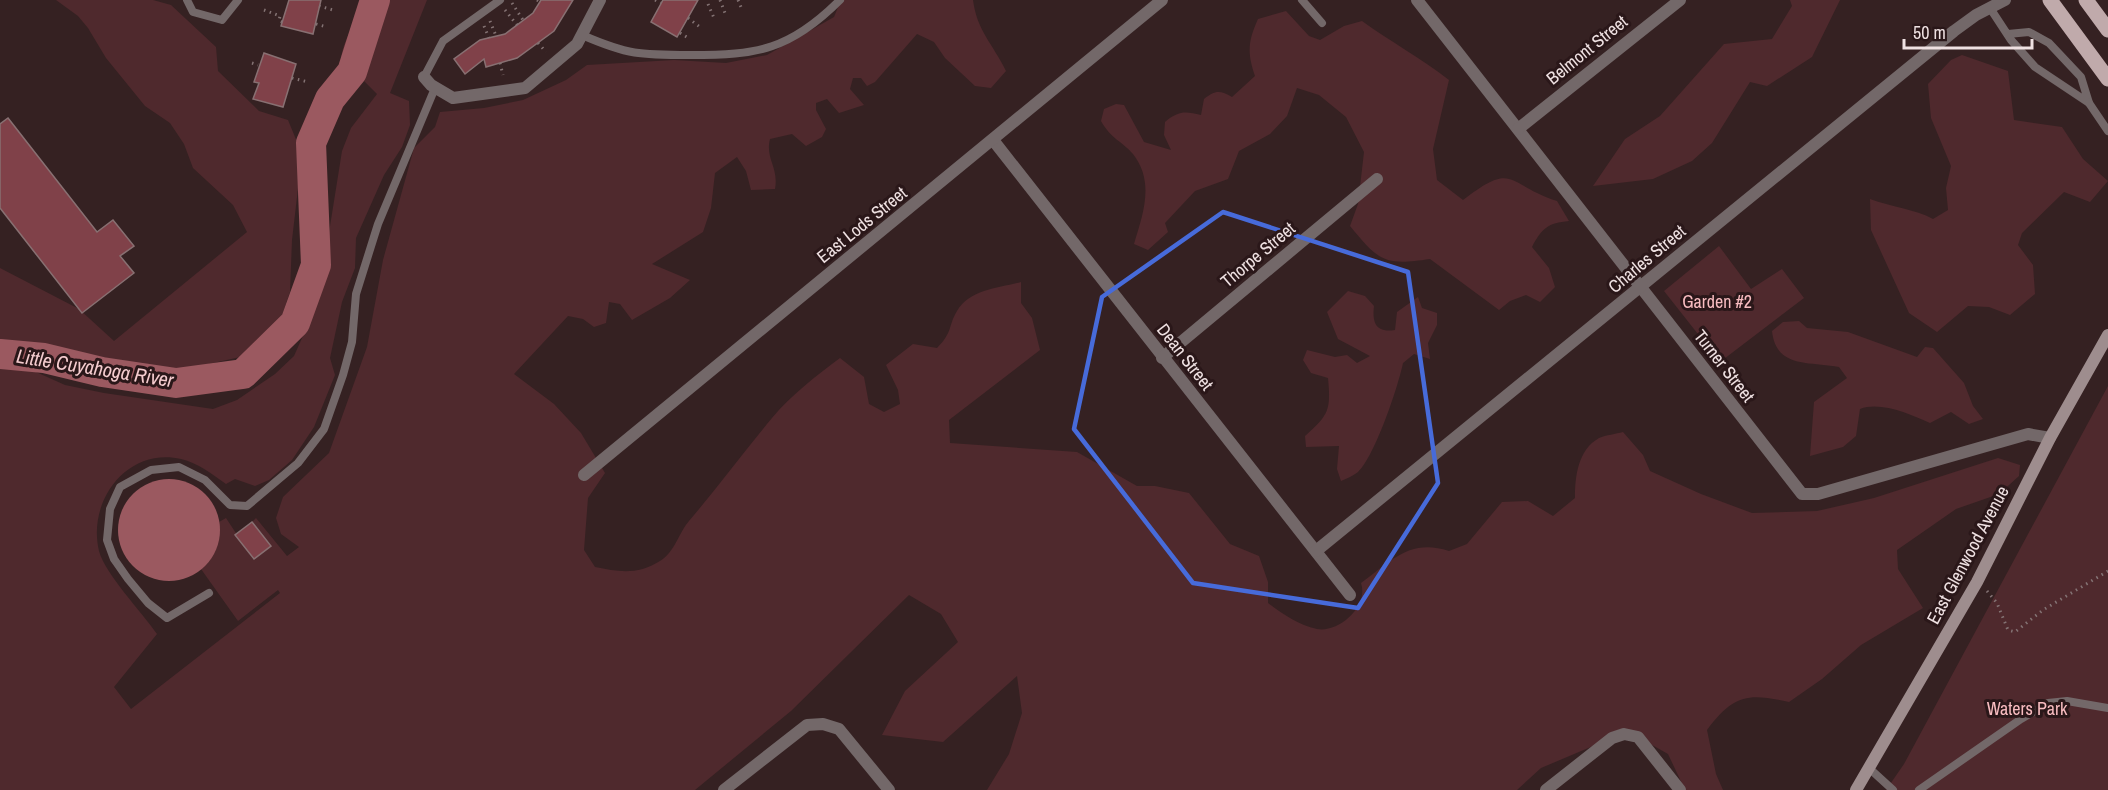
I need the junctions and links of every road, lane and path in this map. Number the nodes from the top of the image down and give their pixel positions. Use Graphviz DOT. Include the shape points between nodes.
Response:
graph roads {
  1 [pos="187,0"];
  2 [pos="238,0"];
  3 [pos="500,0"];
  4 [pos="600,0"];
  5 [pos="655,0"];
  6 [pos="720,0"];
  7 [pos="738,0"];
  8 [pos="840,0"];
  9 [pos="1162,0"];
  10 [pos="1302,0"];
  11 [pos="1417,0"];
  12 [pos="1680,0"];
  13 [pos="2005,0"];
  14 [pos="2050,0"];
  15 [pos="2086,0"];
  16 [pos="512,3"];
  17 [pos="661,3"];
  18 [pos="708,4"];
  19 [pos="319,6"];
  20 [pos="741,7"];
  21 [pos="1990,8"];
  22 [pos="504,9"];
  23 [pos="264,10"];
  24 [pos="333,10"];
  25 [pos="725,13"];
  26 [pos="688,18"];
  27 [pos="714,18"];
  28 [pos="489,20"];
  29 [pos="524,20"];
  30 [pos="282,22"];
  31 [pos="1322,23"];
  32 [pos="316,24"];
  33 [pos="483,24"];
  34 [pos="517,25"];
  35 [pos="327,27"];
  36 [pos="700,27"];
  37 [pos="2108,30"];
  38 [pos="680,33"];
  39 [pos="2008,34"];
  40 [pos="582,35"];
  41 [pos="496,36"];
  42 [pos="489,38"];
  43 [pos="690,39"];
  44 [pos="538,43"];
  45 [pos="546,52"];
  46 [pos="252,63"];
  47 [pos="500,63"];
  48 [pos="258,65"];
  49 [pos="503,75"];
  50 [pos="424,77"];
  51 [pos="292,78"];
  52 [pos="2108,79"];
  53 [pos="308,82"];
  54 [pos="435,88"];
  55 [pos="2089,104"];
  56 [pos="1518,129"];
  57 [pos="2108,131"];
  58 [pos="993,140"];
  59 [pos="1377,179"];
  60 [pos="1640,289"];
  61 [pos="2108,335"];
  62 [pos="1162,358"];
  63 [pos="2050,438"];
  64 [pos="584,476"];
  65 [pos="1316,551"];
  66 [pos="2108,571"];
  67 [pos="1977,582"];
  68 [pos="209,593"];
  69 [pos="1350,595"];
  70 [pos="2108,708"];
  71 [pos="1870,769"];
  72 [pos="724,790"];
  73 [pos="889,790"];
  74 [pos="1546,790"];
  75 [pos="1680,790"];
  76 [pos="1857,790"];
  77 [pos="1893,790"];
  78 [pos="1919,790"];
  1 -- 2 [label="lane" via="193,12 222,20"];
  3 -- 50 [label="lane" via="443,41"];
  4 -- 40 [label="street"];
  5 -- 17 [label="path"];
  6 -- 25 [label="path"];
  7 -- 20 [label="path"];
  8 -- 40 [label="lane" via="809,29 790,40 729,56 634,55"];
  9 -- 58 [label="street, East Lods Street"];
  10 -- 31 [label="lane"];
  11 -- 56 [label="street, Turner Street"];
  12 -- 56 [label="street, Belmont Street"];
  13 -- 21 [label="street, Charles Street"];
  14 -- 52 [label="main road"];
  15 -- 37 [label="main road"];
  16 -- 29 [label="path"];
  18 -- 27 [label="path"];
  19 -- 24 [label="path"];
  21 -- 39 [label="lane"];
  21 -- 60 [label="street, Charles Street" via="1954,31"];
  22 -- 34 [label="path"];
  23 -- 30 [label="path" via="280,16"];
  26 -- 36 [label="path"];
  28 -- 41 [label="path"];
  32 -- 35 [label="path"];
  33 -- 42 [label="path"];
  38 -- 43 [label="path"];
  39 -- 55 [label="lane" via="2035,67"];
  39 -- 55 [label="lane" via="2029,32 2049,43 2081,76"];
  40 -- 54 [label="street" via="578,44 554,66 525,87 453,98"];
  44 -- 45 [label="path"];
  46 -- 48 [label="path"];
  47 -- 49 [label="path"];
  50 -- 54 [label="street"];
  51 -- 53 [label="path"];
  54 -- 68 [label="lane" via="378,224 356,294 349,353 324,429 298,463 247,506 230,506 205,480 179,467 151,470 120,487 110,509 107,540 114,559 148,603 167,618"];
  55 -- 57 [label="lane"];
  56 -- 60 [label="street, Turner Street"];
  58 -- 62 [label="street, Dean Street"];
  58 -- 64 [label="street, East Lods Street"];
  59 -- 62 [label="street, Thorpe Street"];
  60 -- 63 [label="street, Turner Street" via="1806,496 2028,434"];
  60 -- 65 [label="street, Charles Street"];
  61 -- 63 [label="street, East Glenwood Avenue"];
  62 -- 65 [label="street, Dean Street"];
  63 -- 67 [label="street, East Glenwood Avenue"];
  65 -- 69 [label="street, Dean Street"];
  66 -- 67 [label="path" via="2043,610 2015,632 2008,630 1997,603"];
  67 -- 71 [label="street, East Glenwood Avenue"];
  70 -- 78 [label="lane" via="2067,701 2048,704"];
  71 -- 76 [label="street, East Glenwood Avenue"];
  71 -- 77 [label="lane"];
  72 -- 73 [label="street" via="807,725 823,724 839,729"];
  74 -- 75 [label="street" via="1612,738 1624,734 1633,735 1644,745"];
}
